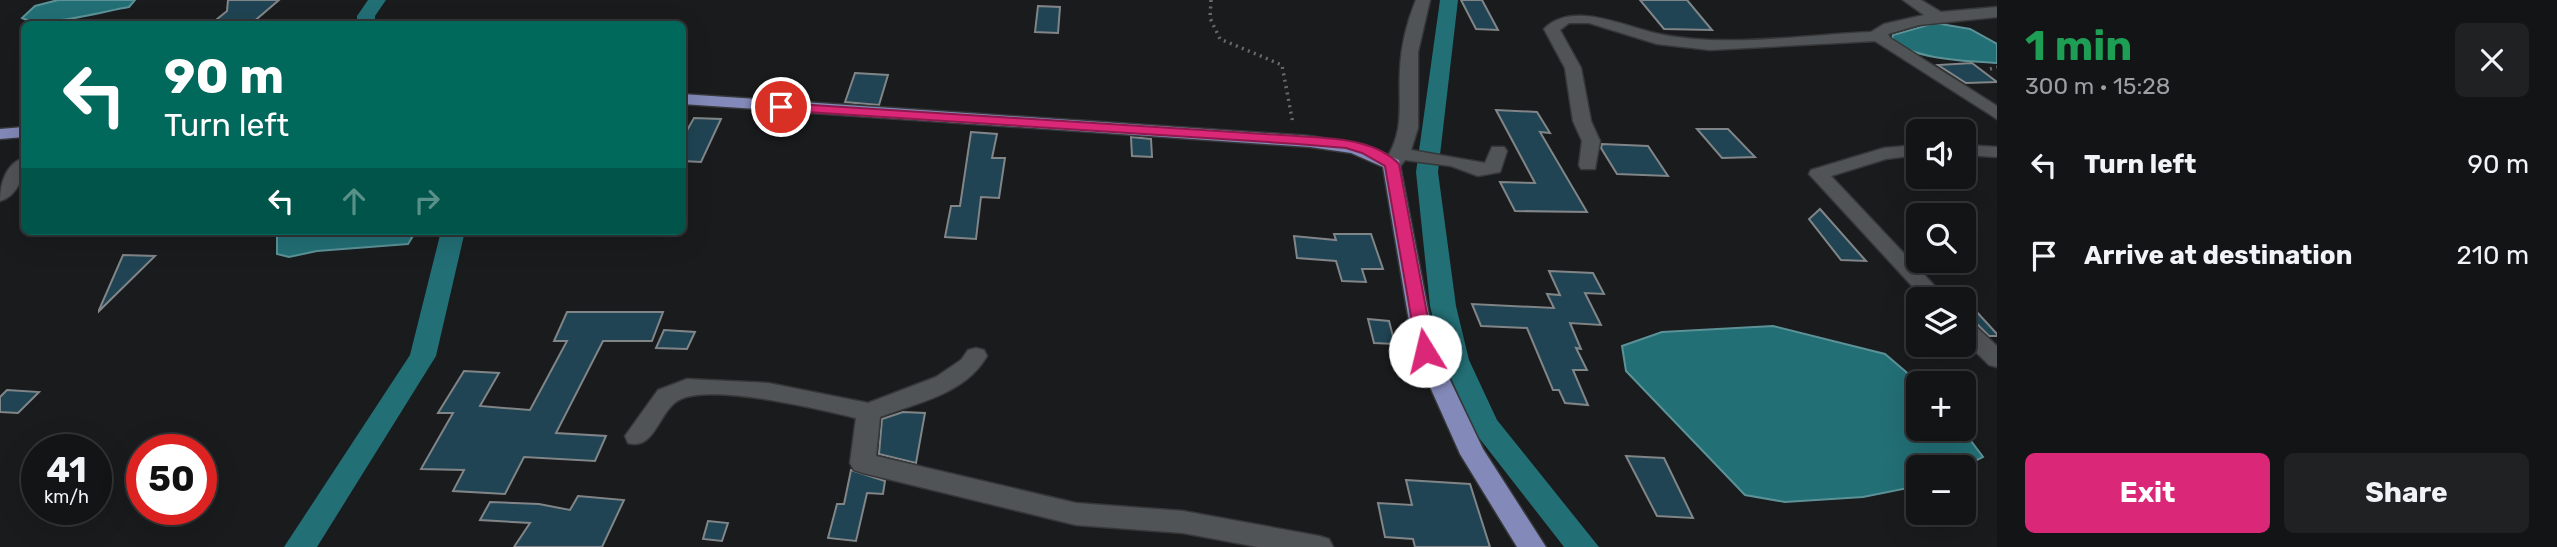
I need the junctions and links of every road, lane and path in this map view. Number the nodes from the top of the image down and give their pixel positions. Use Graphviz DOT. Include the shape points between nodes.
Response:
graph roads {
  1 [pos="1210,0"];
  2 [pos="1423,0"];
  3 [pos="1910,0"];
  4 [pos="1997,12"];
  5 [pos="1940,18"];
  6 [pos="1879,36"];
  7 [pos="1997,67"];
  8 [pos="1990,69"];
  9 [pos="686,99"];
  10 [pos="1997,114"];
  11 [pos="21,132"];
  12 [pos="0,134"];
  13 [pos="1297,140"];
  14 [pos="1498,151"];
  15 [pos="1906,151"];
  16 [pos="1976,151"];
  17 [pos="1997,152"];
  18 [pos="1404,158"];
  19 [pos="1588,165"];
  20 [pos="21,168"];
  21 [pos="0,195"];
  22 [pos="1925,287"];
  23 [pos="1976,339"];
  24 [pos="976,356"];
  25 [pos="1997,359"];
  26 [pos="869,412"];
  27 [pos="638,436"];
  28 [pos="1320,547"];
  29 [pos="1532,547"];
  1 -- 13 [label="path" via="1207,20 1217,37 1282,65"];
  2 -- 18 [label="street" via="1408,61 1411,96"];
  3 -- 5 [label="street"];
  4 -- 5 [label="street"];
  5 -- 6 [label="street" via="1886,27"];
  6 -- 10 [label="street"];
  6 -- 19 [label="street" via="1710,45 1657,39 1590,18 1565,19 1552,29 1573,68 1582,121 1591,141"];
  7 -- 8 [label="path"];
  9 -- 13 [label="main road"];
  11 -- 12 [label="main road"];
  13 -- 18 [label="main road" via="1347,144"];
  14 -- 18 [label="street" via="1493,168 1486,170 1454,161"];
  15 -- 22 [label="street" via="1818,174"];
  16 -- 17 [label="street"];
  18 -- 29 [label="main road" via="1425,351 1473,454"];
  20 -- 21 [label="street"];
  23 -- 25 [label="street"];
  24 -- 26 [label="street" via="972,365 940,387"];
  26 -- 27 [label="street" via="744,388 686,389 664,399"];
  26 -- 28 [label="street" via="863,463 1076,514 1183,522"];
}
